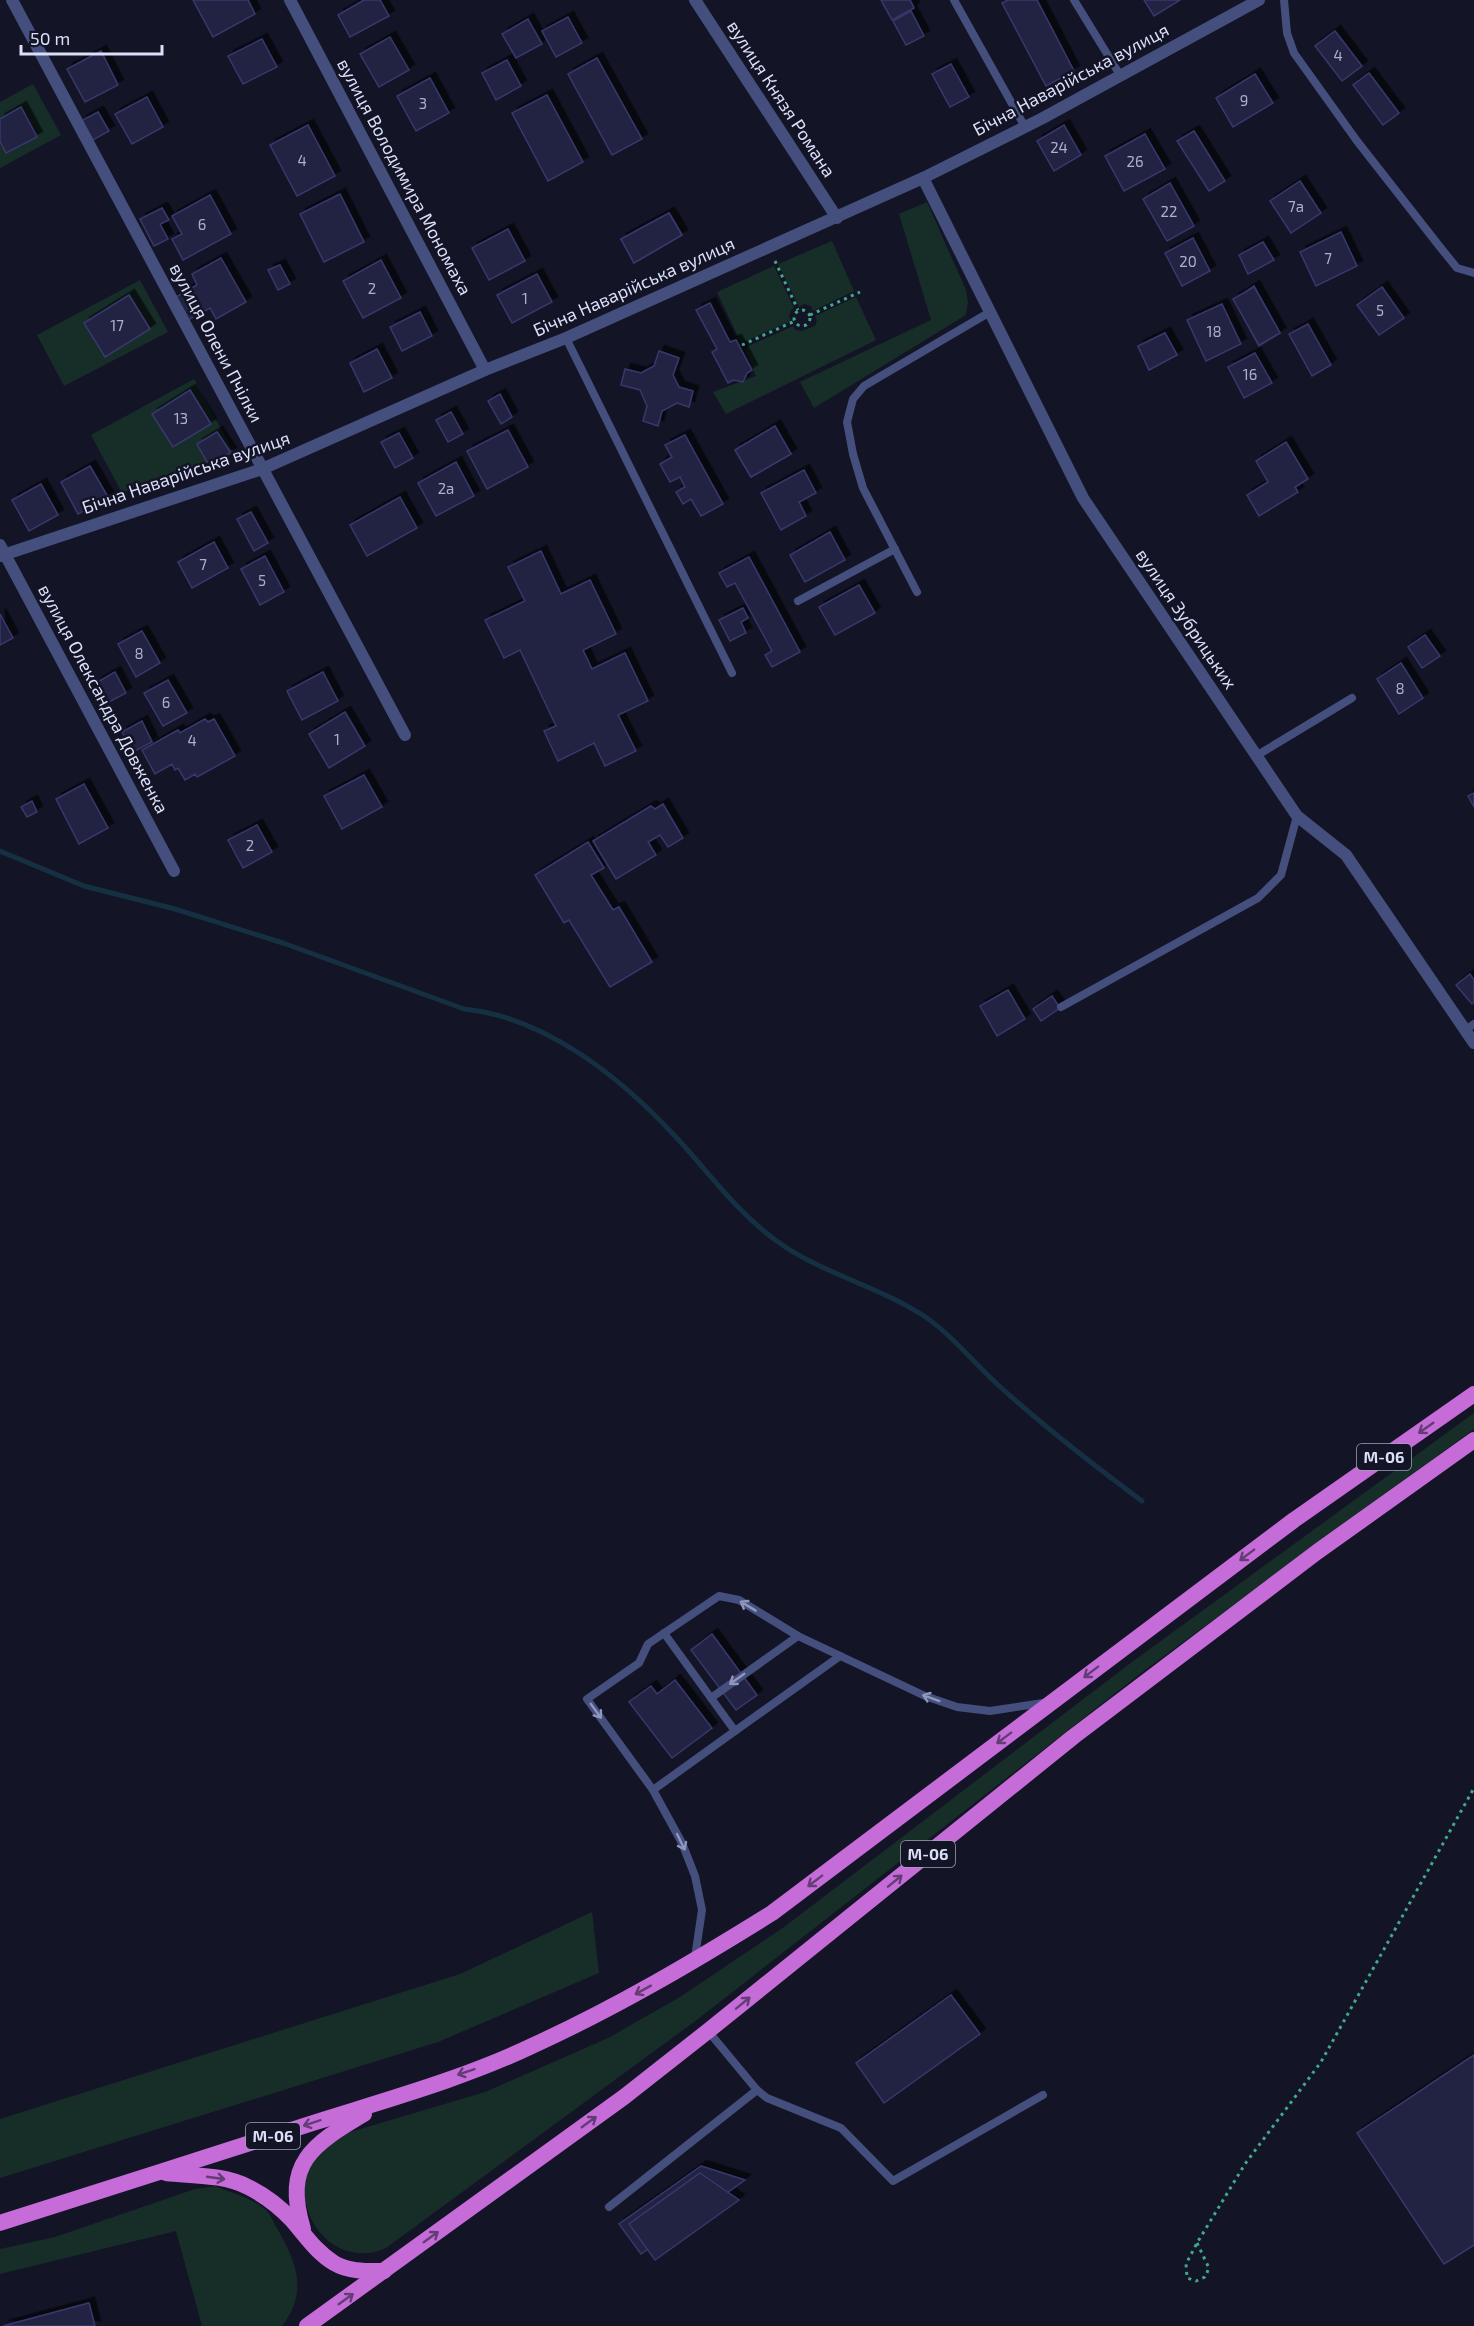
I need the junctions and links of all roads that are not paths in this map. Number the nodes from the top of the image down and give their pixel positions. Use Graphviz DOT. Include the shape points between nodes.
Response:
graph roads {
  1 [pos="12,0"];
  2 [pos="290,0"];
  3 [pos="695,0"];
  4 [pos="954,0"];
  5 [pos="1074,0"];
  6 [pos="1259,0"];
  7 [pos="1284,0"];
  8 [pos="1120,75"];
  9 [pos="1025,127"];
  10 [pos="923,178"];
  11 [pos="837,218"];
  12 [pos="1474,273"];
  13 [pos="990,312"];
  14 [pos="566,338"];
  15 [pos="485,370"];
  16 [pos="262,469"];
  17 [pos="895,549"];
  18 [pos="2,552"];
  19 [pos="917,592"];
  20 [pos="798,602"];
  21 [pos="732,673"];
  22 [pos="1352,698"];
  23 [pos="405,735"];
  24 [pos="1256,756"];
  25 [pos="1297,816"];
  26 [pos="174,871"];
  27 [pos="1061,1007"];
  28 [pos="1470,1027"];
  29 [pos="1474,1043"];
  30 [pos="1474,1394"];
  31 [pos="1474,1440"];
  32 [pos="664,1633"];
  33 [pos="798,1636"];
  34 [pos="840,1656"];
  35 [pos="711,1698"];
  36 [pos="1050,1702"];
  37 [pos="735,1731"];
  38 [pos="653,1790"];
  39 [pos="694,1962"];
  40 [pos="708,2031"];
  41 [pos="757,2090"];
  42 [pos="1043,2095"];
  43 [pos="388,2099"];
  44 [pos="157,2173"];
  45 [pos="609,2207"];
  46 [pos="0,2223"];
  47 [pos="305,2237"];
  48 [pos="384,2271"];
  49 [pos="307,2326"];
  1 -- 16 [label="street, вулиця Олени Пчілки"];
  2 -- 15 [label="street, вулиця Володимира Мономаха"];
  3 -- 11 [label="street, вулиця Князя Романа"];
  4 -- 9 [label="lane"];
  5 -- 8 [label="lane"];
  6 -- 8 [label="street, Бічна Наварійська вулиця"];
  7 -- 12 [label="lane" via="1287,33 1294,53 1457,268"];
  8 -- 9 [label="street, Бічна Наварійська вулиця"];
  9 -- 10 [label="street, Бічна Наварійська вулиця"];
  10 -- 11 [label="street, Бічна Наварійська вулиця"];
  10 -- 13 [label="street, вулиця Зубрицьких"];
  11 -- 14 [label="street, Бічна Наварійська вулиця"];
  13 -- 17 [label="lane" via="864,386 853,399 848,422 863,488"];
  13 -- 24 [label="street, вулиця Зубрицьких" via="1083,498"];
  14 -- 15 [label="street, Бічна Наварійська вулиця"];
  14 -- 21 [label="lane"];
  15 -- 16 [label="street, Бічна Наварійська вулиця"];
  16 -- 18 [label="street, Бічна Наварійська вулиця"];
  16 -- 23 [label="street, вулиця Олени Пчілки"];
  17 -- 19 [label="lane"];
  17 -- 20 [label="lane"];
  18 -- 26 [label="street, вулиця Олександра Довженка"];
  22 -- 24 [label="lane"];
  24 -- 25 [label="street, вулиця Зубрицьких"];
  25 -- 27 [label="lane" via="1281,875 1258,898"];
  25 -- 28 [label="street, вулиця Зубрицьких" via="1346,855"];
  28 -- 29 [label="street, вулиця Зубрицьких"];
  30 -- 36 [label="highway, М-06, one-way" via="1294,1520"];
  40 -- 31 [label="highway, М-06, one-way" via="1073,1737 1317,1552"];
  33 -- 32 [label="lane, one-way" via="739,1600 719,1596"];
  32 -- 35 [label="lane"];
  32 -- 38 [label="lane, one-way" via="648,1644 639,1663 587,1699"];
  33 -- 34 [label="lane"];
  33 -- 35 [label="lane, one-way"];
  36 -- 34 [label="lane, one-way" via="990,1711 957,1707"];
  34 -- 37 [label="lane"];
  35 -- 37 [label="lane"];
  36 -- 39 [label="highway, М-06, one-way" via="772,1913"];
  37 -- 38 [label="lane"];
  38 -- 39 [label="lane, one-way" via="695,1876 702,1910"];
  39 -- 43 [label="highway, М-06, one-way" via="533,2046"];
  40 -- 41 [label="lane"];
  48 -- 40 [label="highway, М-06, one-way" via="624,2097"];
  41 -- 42 [label="lane" via="767,2098 841,2128 893,2181"];
  41 -- 45 [label="lane"];
  43 -- 44 [label="highway, М-06, one-way"];
  43 -- 47 [label="highway" via="329,2135 309,2153 298,2174 295,2192"];
  44 -- 46 [label="highway, М-06"];
  44 -- 47 [label="highway, one-way" via="220,2178 245,2185 276,2205"];
  47 -- 48 [label="highway" via="334,2263 365,2271"];
  49 -- 48 [label="highway, М-06, one-way"];
}
